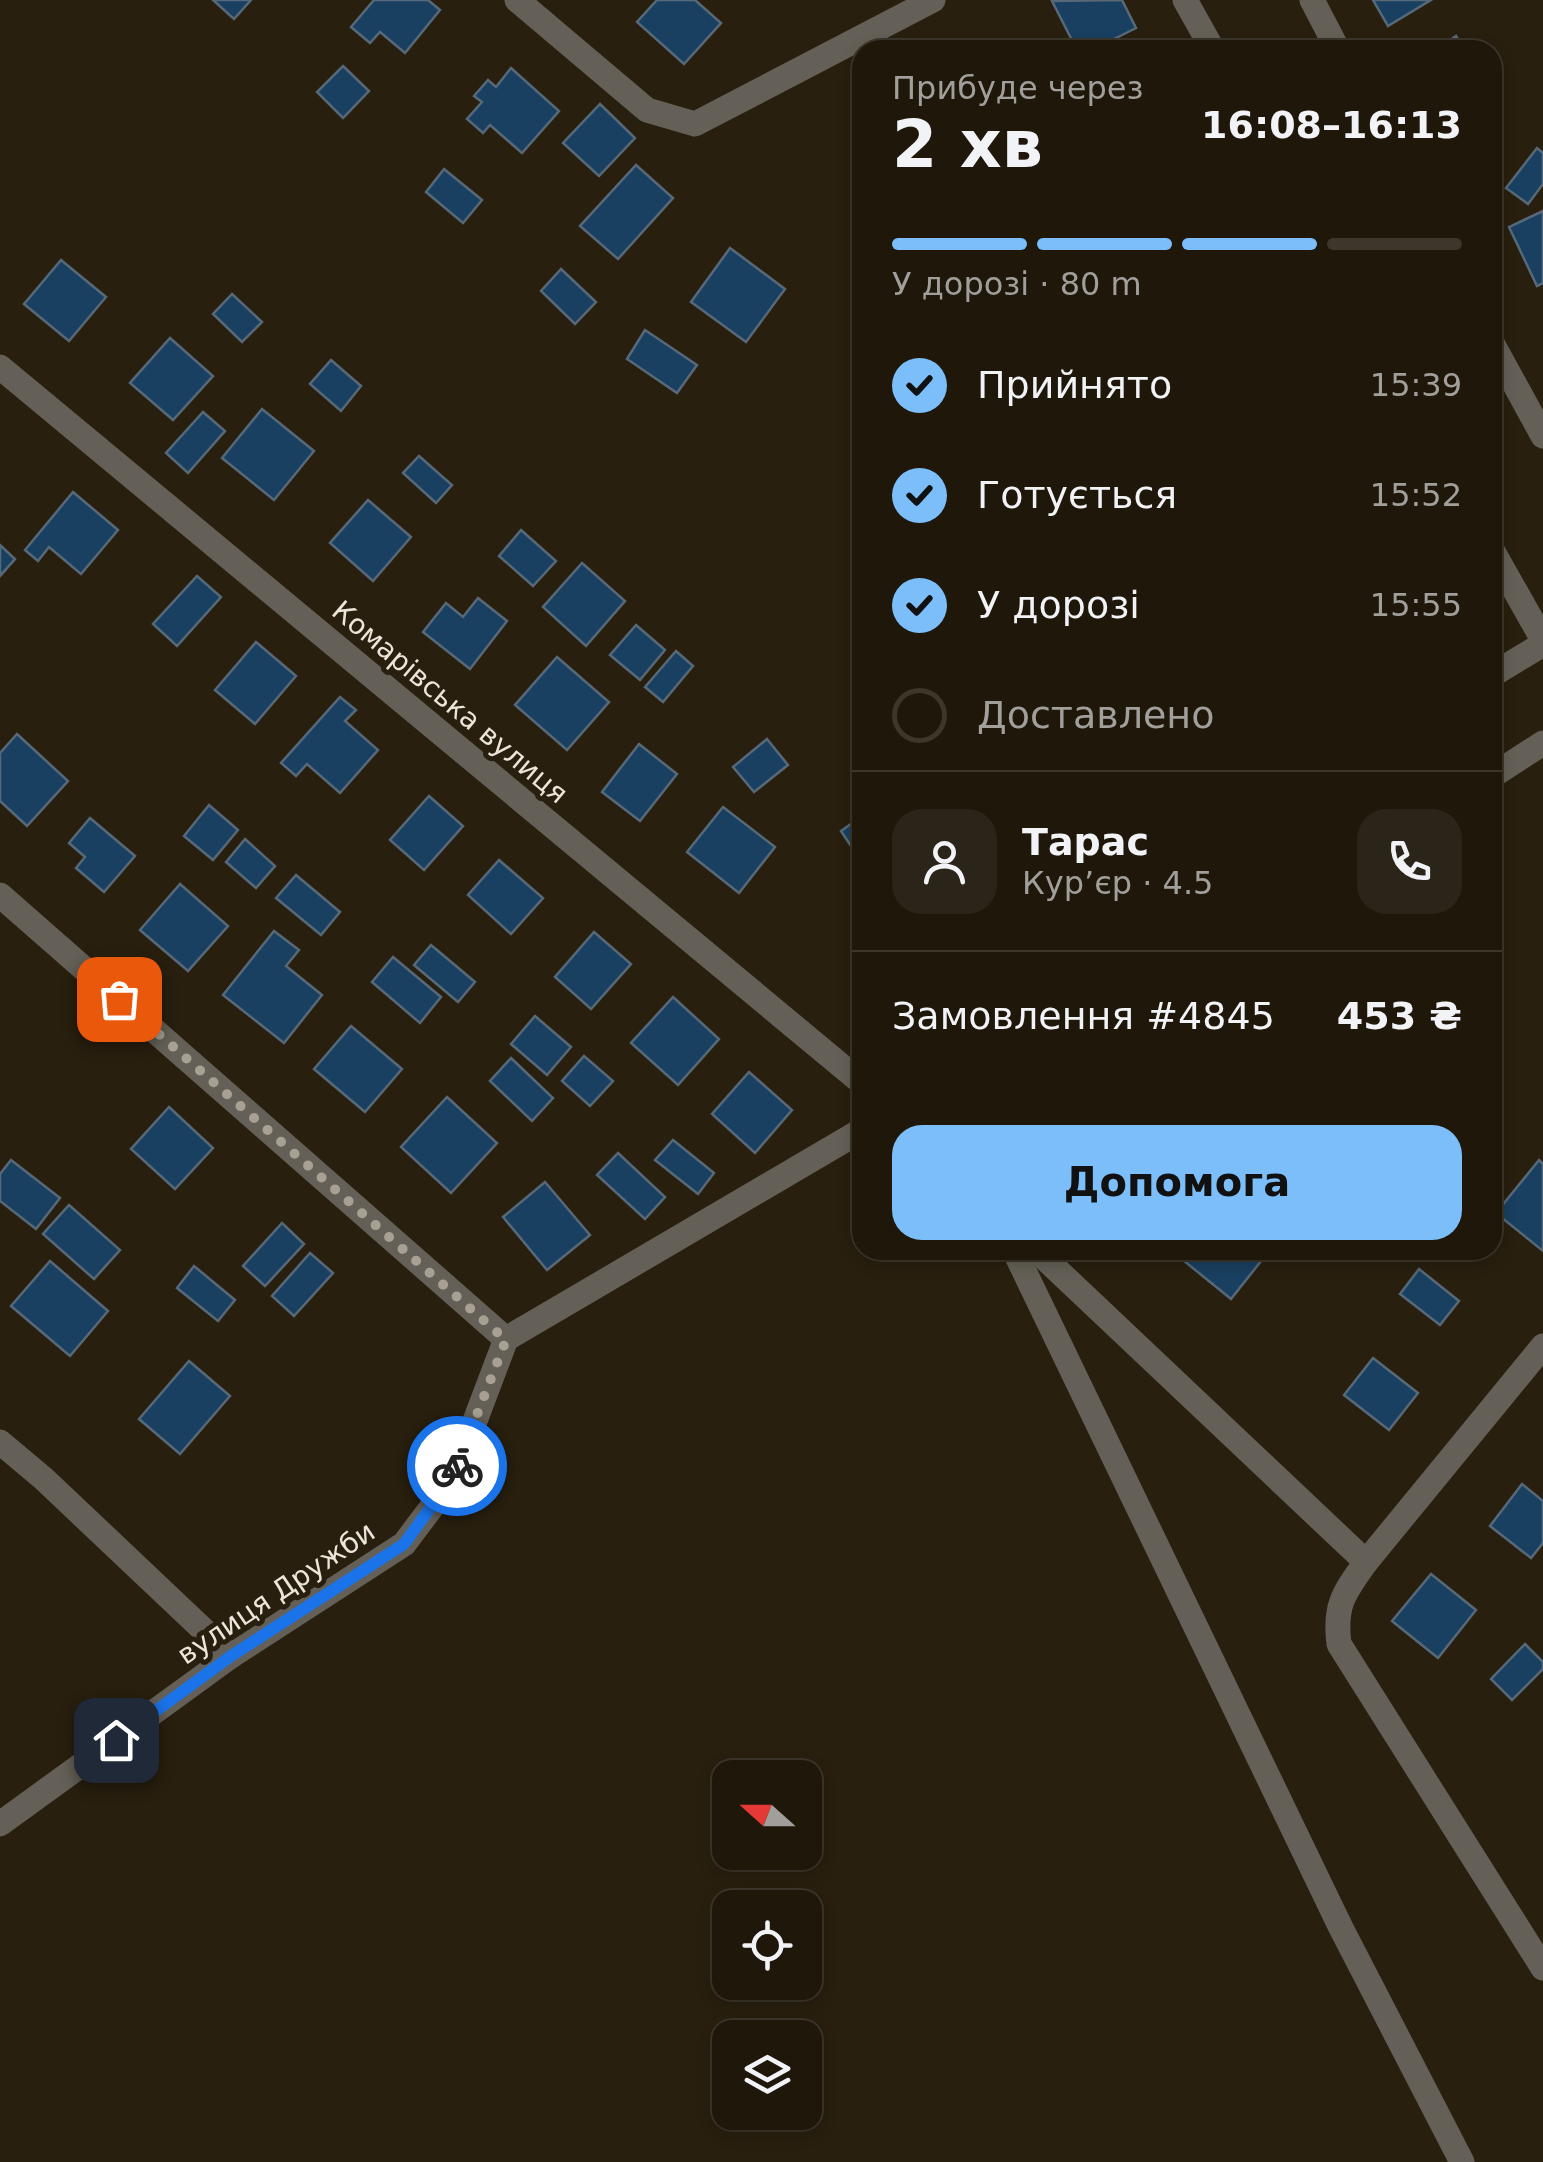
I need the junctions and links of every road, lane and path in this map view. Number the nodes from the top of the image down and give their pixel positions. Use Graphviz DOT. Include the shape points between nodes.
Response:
graph roads {
  1 [pos="517,0"];
  2 [pos="933,0"];
  3 [pos="1185,0"];
  4 [pos="1312,0"];
  5 [pos="856,40"];
  6 [pos="1207,40"];
  7 [pos="1333,40"];
  8 [pos="852,42"];
  9 [pos="1502,362"];
  10 [pos="0,367"];
  11 [pos="1543,385"];
  12 [pos="1526,406"];
  13 [pos="1543,436"];
  14 [pos="1502,568"];
  15 [pos="1543,642"];
  16 [pos="1502,669"];
  17 [pos="1543,743"];
  18 [pos="1502,770"];
  19 [pos="0,895"];
  20 [pos="852,1069"];
  21 [pos="852,1136"];
  22 [pos="1019,1260"];
  23 [pos="1047,1260"];
  24 [pos="506,1340"];
  25 [pos="1543,1346"];
  26 [pos="0,1442"];
  27 [pos="1366,1562"];
  28 [pos="231,1656"];
  29 [pos="0,1824"];
  30 [pos="1543,1968"];
  31 [pos="1462,2162"];
  1 -- 8 [label="street" via="648,110 695,124"];
  2 -- 5 [label="street"];
  3 -- 6 [label="street"];
  4 -- 7 [label="street"];
  9 -- 12 [label="street"];
  10 -- 20 [label="street, Комарівська вулиця"];
  11 -- 12 [label="street"];
  12 -- 13 [label="street"];
  14 -- 15 [label="street"];
  15 -- 16 [label="street"];
  17 -- 18 [label="street"];
  19 -- 24 [label="street"];
  21 -- 24 [label="street"];
  22 -- 31 [label="street" via="1341,1928"];
  23 -- 27 [label="street"];
  24 -- 28 [label="street, вулиця Дружби" via="452,1478 404,1544"];
  25 -- 27 [label="street"];
  26 -- 28 [label="street"];
  27 -- 30 [label="street" via="1340,1599 1339,1644"];
  28 -- 29 [label="street, вулиця Дружби"];
}
